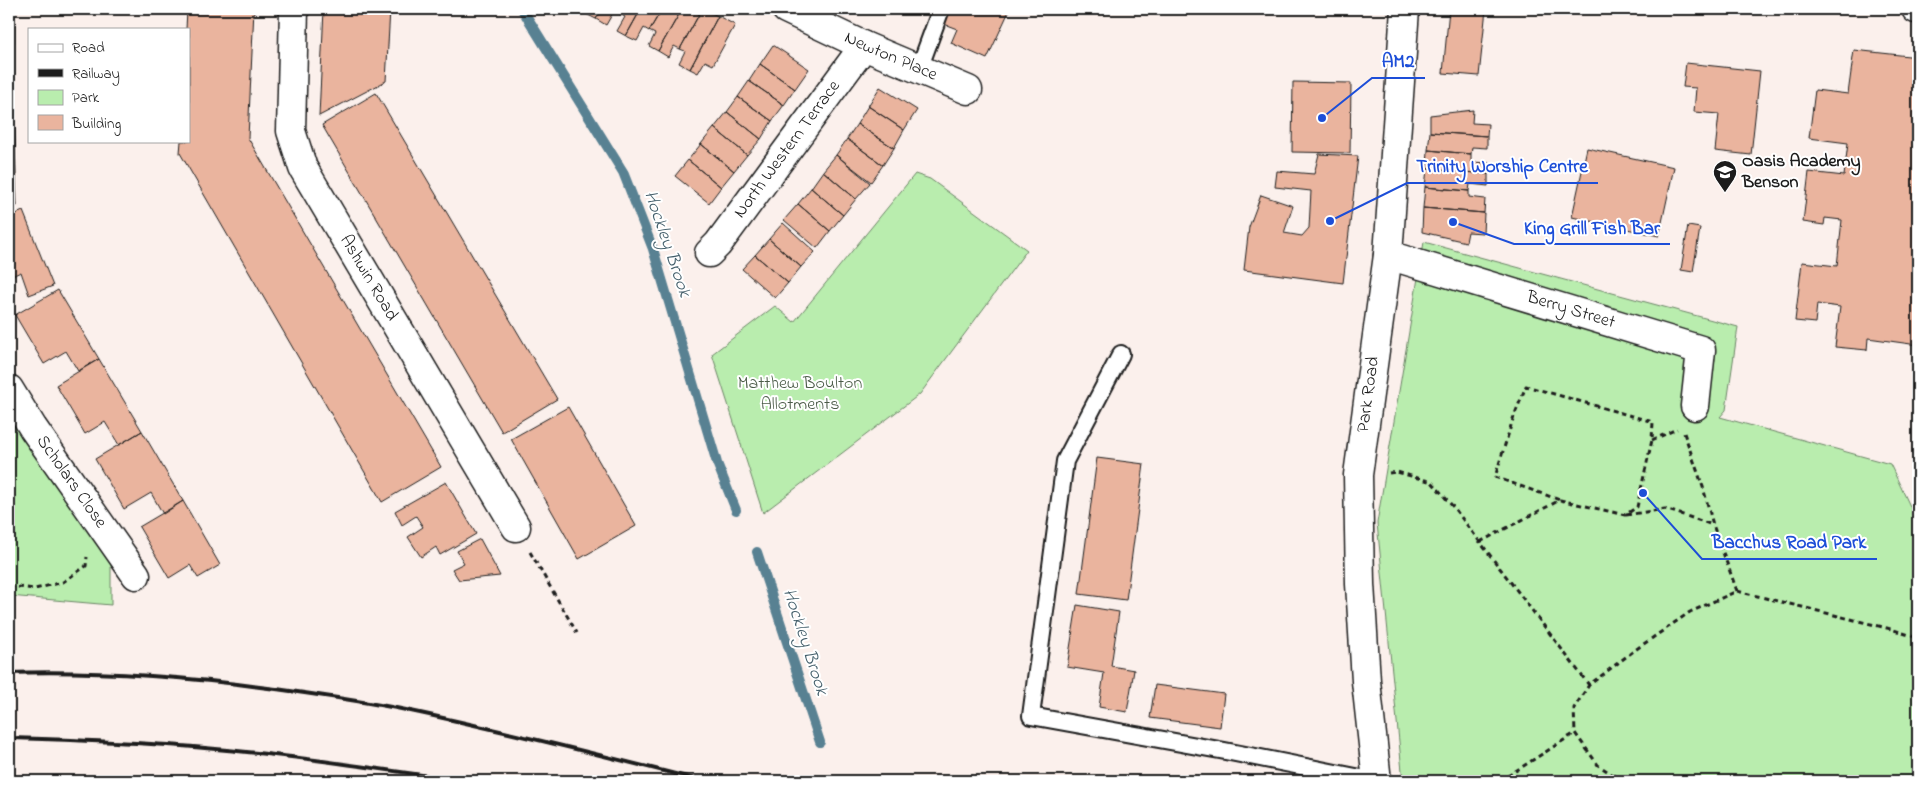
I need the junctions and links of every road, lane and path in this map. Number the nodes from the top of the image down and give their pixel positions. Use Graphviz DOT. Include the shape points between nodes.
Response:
graph roads {
  1 [pos="294,9"];
  2 [pos="786,9"];
  3 [pos="942,9"];
  4 [pos="1405,9"];
  5 [pos="864,46"];
  6 [pos="919,69"];
  7 [pos="968,90"];
  8 [pos="709,252"];
  9 [pos="1388,255"];
  10 [pos="1121,354"];
  11 [pos="9,389"];
  12 [pos="1684,418"];
  13 [pos="1652,440"];
  14 [pos="1358,475"];
  15 [pos="1560,500"];
  16 [pos="1625,515"];
  17 [pos="1713,525"];
  18 [pos="516,527"];
  19 [pos="1480,542"];
  20 [pos="87,556"];
  21 [pos="136,575"];
  22 [pos="9,586"];
  23 [pos="1737,591"];
  24 [pos="577,633"];
  25 [pos="1918,638"];
  26 [pos="1589,685"];
  27 [pos="1575,733"];
  28 [pos="1376,781"];
  29 [pos="1500,781"];
  30 [pos="1622,781"];
  1 -- 18 [label="street, Ashwin Road" via="291,131 303,168"];
  2 -- 5 [label="street, Newton Place"];
  3 -- 6 [label="lane"];
  4 -- 9 [label="street, Park Road"];
  5 -- 6 [label="street, Newton Place"];
  5 -- 8 [label="street, North Western Terrace"];
  6 -- 7 [label="street, Newton Place"];
  9 -- 12 [label="street, Berry Street" via="1701,350"];
  9 -- 14 [label="street, Park Road"];
  10 -- 28 [label="lane" via="1065,461 1031,716"];
  11 -- 21 [label="street, Scholars Close"];
  12 -- 13 [label="path"];
  12 -- 17 [label="path"];
  13 -- 15 [label="path" via="1653,422 1526,386 1495,477"];
  13 -- 16 [label="path" via="1637,507"];
  14 -- 19 [label="path" via="1397,472 1432,482"];
  14 -- 28 [label="street, Park Road" via="1365,672"];
  15 -- 16 [label="path"];
  15 -- 19 [label="path"];
  16 -- 17 [label="path" via="1665,509"];
  17 -- 23 [label="path"];
  18 -- 24 [label="path"];
  19 -- 26 [label="path"];
  20 -- 22 [label="path" via="86,566 63,582 35,589"];
  23 -- 25 [label="path"];
  23 -- 26 [label="path" via="1690,612"];
  26 -- 27 [label="path" via="1574,708"];
  27 -- 29 [label="path"];
  27 -- 30 [label="path" via="1598,765"];
}
